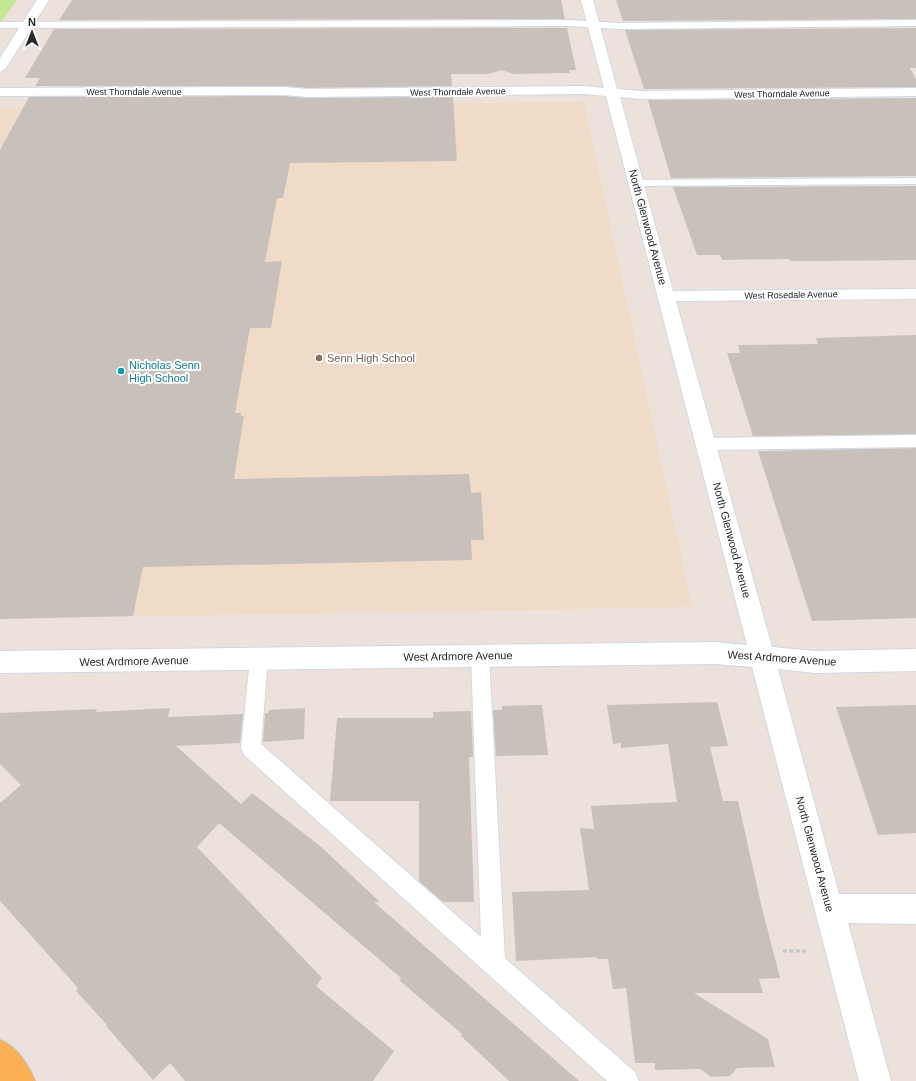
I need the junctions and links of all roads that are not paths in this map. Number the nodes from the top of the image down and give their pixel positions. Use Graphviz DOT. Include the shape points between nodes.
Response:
graph roads {
  1 [pos="43,0"];
  2 [pos="587,0"];
  3 [pos="916,23"];
  4 [pos="594,24"];
  5 [pos="0,25"];
  6 [pos="27,25"];
  7 [pos="0,68"];
  8 [pos="0,92"];
  9 [pos="916,92"];
  10 [pos="612,93"];
  11 [pos="916,181"];
  12 [pos="636,183"];
  13 [pos="916,294"];
  14 [pos="666,296"];
  15 [pos="916,441"];
  16 [pos="706,444"];
  17 [pos="480,656"];
  18 [pos="763,658"];
  19 [pos="259,659"];
  20 [pos="916,660"];
  21 [pos="0,662"];
  22 [pos="830,908"];
  23 [pos="916,909"];
  24 [pos="494,964"];
  25 [pos="0,1056"];
  26 [pos="19,1081"];
  27 [pos="626,1081"];
  28 [pos="875,1081"];
  1 -- 6 [label="street"];
  2 -- 4 [label="street, North Glenwood Avenue"];
  3 -- 4 [label="lane" via="619,26"];
  4 -- 6 [label="lane"];
  4 -- 10 [label="street, North Glenwood Avenue"];
  5 -- 6 [label="lane"];
  6 -- 7 [label="street"];
  8 -- 10 [label="street, West Thorndale Avenue" via="308,93 584,90"];
  9 -- 10 [label="street, West Thorndale Avenue" via="657,95"];
  10 -- 12 [label="street, North Glenwood Avenue"];
  11 -- 12 [label="lane"];
  12 -- 14 [label="street, North Glenwood Avenue"];
  13 -- 14 [label="street, West Rosedale Avenue"];
  14 -- 16 [label="street, North Glenwood Avenue"];
  15 -- 16 [label="lane"];
  16 -- 18 [label="street, North Glenwood Avenue"];
  17 -- 18 [label="street, West Ardmore Avenue" via="715,653"];
  17 -- 19 [label="street, West Ardmore Avenue"];
  17 -- 24 [label="lane"];
  18 -- 20 [label="street, West Ardmore Avenue" via="815,662"];
  18 -- 22 [label="street, North Glenwood Avenue"];
  19 -- 21 [label="street, West Ardmore Avenue"];
  19 -- 24 [label="lane" via="251,748"];
  22 -- 23 [label="street"];
  22 -- 28 [label="street, North Glenwood Avenue"];
  24 -- 27 [label="lane"];
  25 -- 26 [label="main road"];
}
